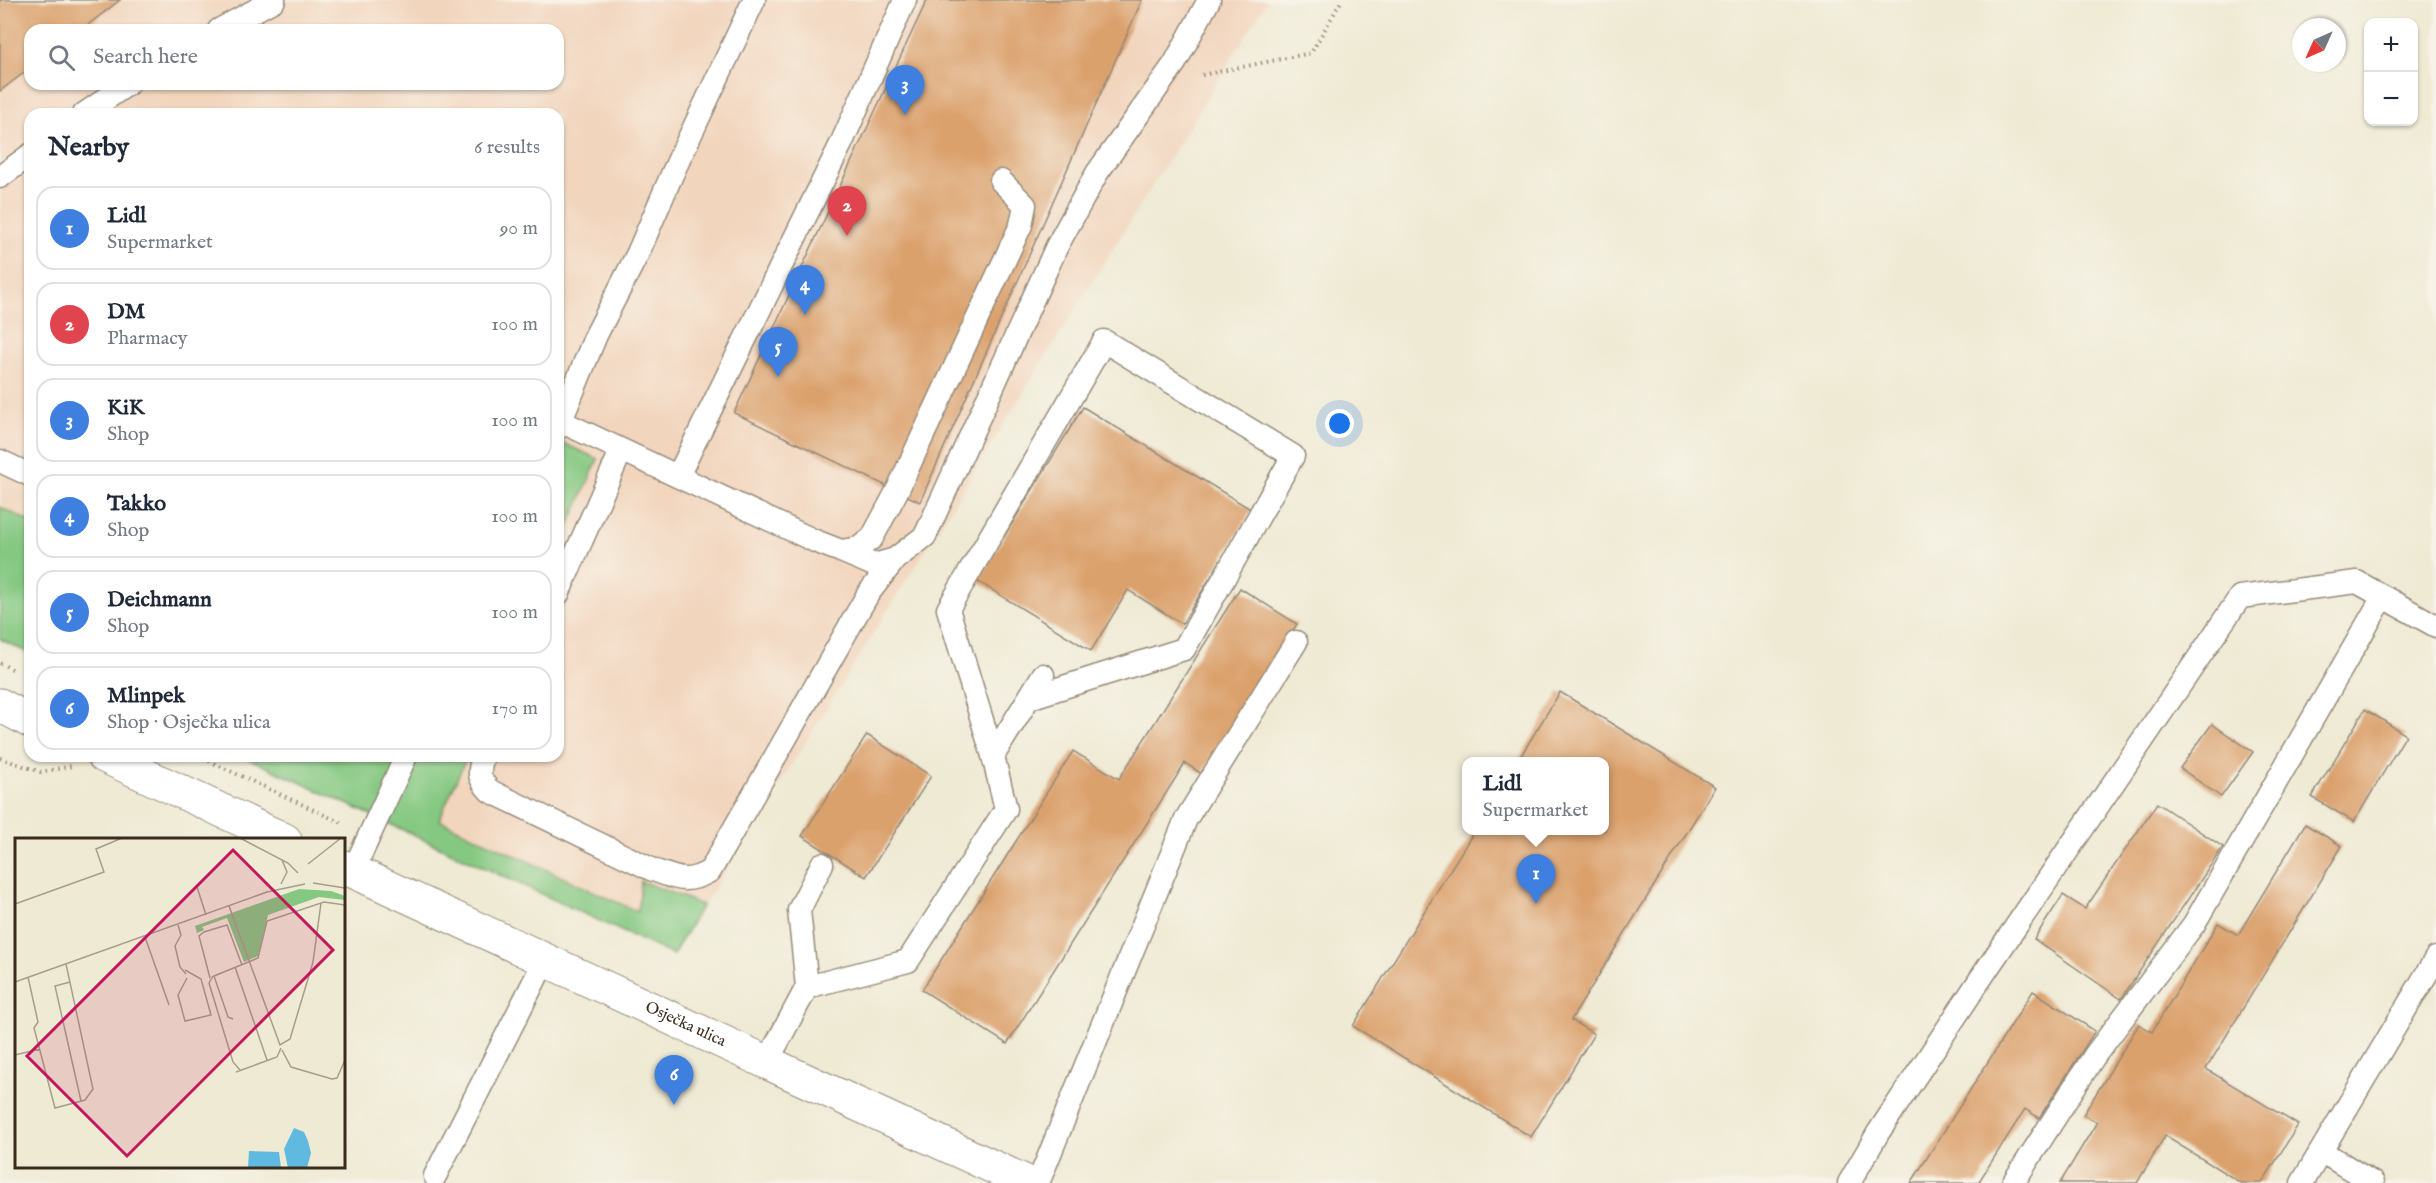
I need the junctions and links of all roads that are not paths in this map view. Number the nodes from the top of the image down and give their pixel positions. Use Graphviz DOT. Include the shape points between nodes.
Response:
graph roads {
  1 [pos="274,0"];
  2 [pos="754,0"];
  3 [pos="905,0"];
  4 [pos="1209,0"];
  5 [pos="230,24"];
  6 [pos="119,90"];
  7 [pos="93,108"];
  8 [pos="24,159"];
  9 [pos="0,177"];
  10 [pos="1001,181"];
  11 [pos="564,411"];
  12 [pos="564,425"];
  13 [pos="621,451"];
  14 [pos="0,461"];
  15 [pos="24,472"];
  16 [pos="678,476"];
  17 [pos="841,551"];
  18 [pos="895,559"];
  19 [pos="564,580"];
  20 [pos="2383,597"];
  21 [pos="2436,626"];
  22 [pos="1296,642"];
  23 [pos="1043,675"];
  24 [pos="1029,698"];
  25 [pos="0,705"];
  26 [pos="24,718"];
  27 [pos="0,724"];
  28 [pos="24,727"];
  29 [pos="993,756"];
  30 [pos="117,762"];
  31 [pos="403,762"];
  32 [pos="481,762"];
  33 [pos="281,838"];
  34 [pos="822,864"];
  35 [pos="348,869"];
  36 [pos="2436,958"];
  37 [pos="545,960"];
  38 [pos="807,987"];
  39 [pos="767,1062"];
  40 [pos="2321,1151"];
  41 [pos="435,1176"];
  42 [pos="1028,1183"];
  43 [pos="1038,1183"];
  44 [pos="1849,1183"];
  45 [pos="2013,1183"];
  46 [pos="2302,1183"];
  47 [pos="2373,1183"];
  1 -- 5 [label="lane"];
  2 -- 11 [label="lane"];
  3 -- 16 [label="lane" via="841,144"];
  4 -- 18 [label="lane" via="1161,83 1097,173 1057,246 925,536"];
  6 -- 7 [label="lane"];
  8 -- 9 [label="lane"];
  10 -- 17 [label="lane" via="1025,205 1021,225 872,538 859,548"];
  12 -- 13 [label="lane"];
  13 -- 16 [label="lane"];
  13 -- 19 [label="lane"];
  14 -- 15 [label="lane"];
  16 -- 17 [label="lane"];
  17 -- 18 [label="lane" via="874,565"];
  18 -- 32 [label="lane" via="868,594 710,871 695,880 653,870 490,791 478,772"];
  20 -- 21 [label="lane"];
  20 -- 44 [label="lane" via="2358,582 2240,597 1989,966"];
  20 -- 45 [label="lane" via="2194,924 2095,1055"];
  22 -- 43 [label="lane" via="1186,819"];
  23 -- 24 [label="lane"];
  24 -- 29 [label="lane"];
  24 -- 29 [label="lane" via="1184,649 1293,456 1104,341 948,609"];
  25 -- 26 [label="main road"];
  27 -- 28 [label="main road"];
  29 -- 38 [label="lane" via="1006,809 908,961"];
  30 -- 33 [label="main road"];
  31 -- 35 [label="lane" via="369,836"];
  34 -- 38 [label="lane" via="799,910"];
  35 -- 37 [label="main road, Osječka ulica"];
  36 -- 40 [label="lane"];
  37 -- 39 [label="main road, Osječka ulica"];
  37 -- 41 [label="lane"];
  38 -- 39 [label="lane"];
  39 -- 42 [label="main road, Osječka ulica"];
  40 -- 46 [label="lane"];
  40 -- 47 [label="lane"];
}
